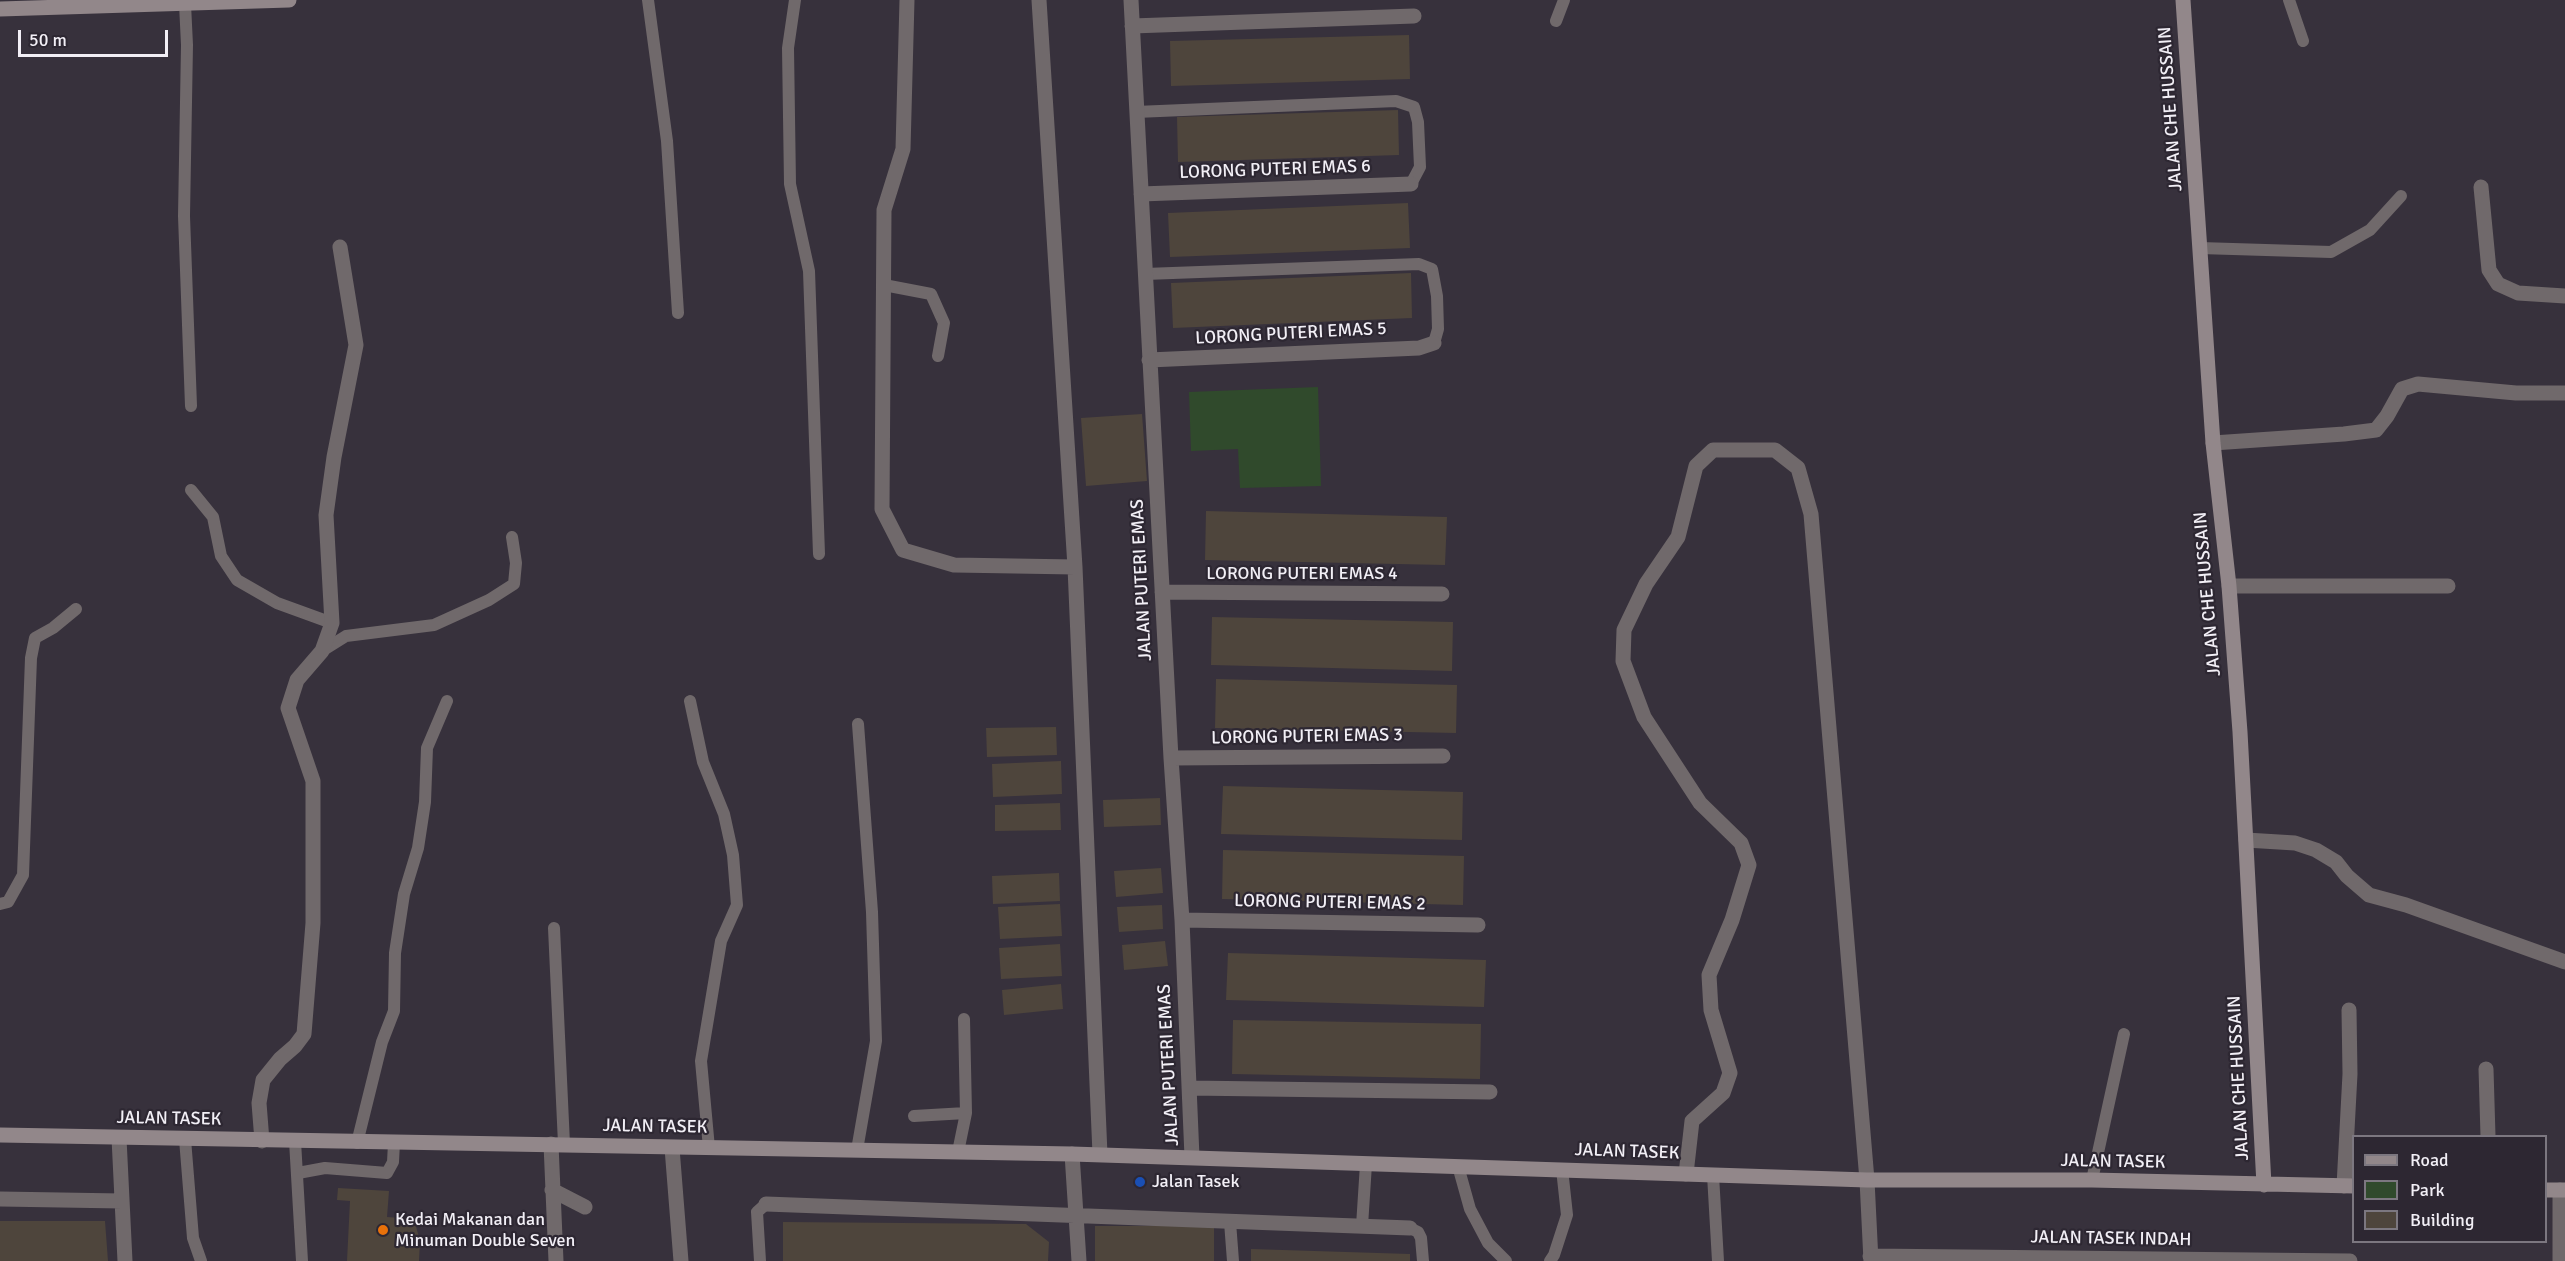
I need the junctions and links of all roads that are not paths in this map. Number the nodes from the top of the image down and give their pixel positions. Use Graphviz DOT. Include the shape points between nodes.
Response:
graph roads {
  1 [pos="289,0"];
  2 [pos="648,0"];
  3 [pos="795,0"];
  4 [pos="907,0"];
  5 [pos="1039,0"];
  6 [pos="1131,0"];
  7 [pos="1564,0"];
  8 [pos="2183,0"];
  9 [pos="2289,0"];
  10 [pos="157,2"];
  11 [pos="185,4"];
  12 [pos="0,9"];
  13 [pos="1414,15"];
  14 [pos="1556,21"];
  15 [pos="1132,26"];
  16 [pos="2303,41"];
  17 [pos="1136,112"];
  18 [pos="1411,184"];
  19 [pos="2481,187"];
  20 [pos="1141,194"];
  21 [pos="2401,196"];
  22 [pos="340,247"];
  23 [pos="2200,248"];
  24 [pos="1145,274"];
  25 [pos="884,285"];
  26 [pos="2565,296"];
  27 [pos="678,313"];
  28 [pos="1434,344"];
  29 [pos="938,356"];
  30 [pos="1149,360"];
  31 [pos="2565,393"];
  32 [pos="191,406"];
  33 [pos="2213,442"];
  34 [pos="191,490"];
  35 [pos="512,537"];
  36 [pos="819,554"];
  37 [pos="1075,567"];
  38 [pos="2229,586"];
  39 [pos="2448,586"];
  40 [pos="1162,592"];
  41 [pos="1442,594"];
  42 [pos="76,609"];
  43 [pos="332,623"];
  44 [pos="322,651"];
  45 [pos="447,701"];
  46 [pos="690,701"];
  47 [pos="858,724"];
  48 [pos="1443,756"];
  49 [pos="1171,758"];
  50 [pos="2246,840"];
  51 [pos="0,904"];
  52 [pos="1182,920"];
  53 [pos="1478,925"];
  54 [pos="554,928"];
  55 [pos="2565,962"];
  56 [pos="2349,1010"];
  57 [pos="964,1019"];
  58 [pos="2124,1034"];
  59 [pos="2486,1069"];
  60 [pos="1189,1088"];
  61 [pos="1490,1092"];
  62 [pos="966,1113"];
  63 [pos="914,1116"];
  64 [pos="0,1135"];
  65 [pos="2488,1135"];
  66 [pos="119,1138"];
  67 [pos="185,1139"];
  68 [pos="262,1141"];
  69 [pos="295,1141"];
  70 [pos="357,1143"];
  71 [pos="394,1143"];
  72 [pos="558,1144"];
  73 [pos="672,1148"];
  74 [pos="709,1148"];
  75 [pos="856,1150"];
  76 [pos="958,1152"];
  77 [pos="1072,1154"];
  78 [pos="1100,1154"];
  79 [pos="1192,1157"];
  80 [pos="1366,1164"];
  81 [pos="1458,1166"];
  82 [pos="1562,1169"];
  83 [pos="298,1173"];
  84 [pos="1686,1174"];
  85 [pos="1713,1175"];
  86 [pos="1868,1180"];
  87 [pos="2092,1180"];
  88 [pos="2264,1185"];
  89 [pos="2349,1186"];
  90 [pos="552,1190"];
  91 [pos="2557,1190"];
  92 [pos="0,1199"];
  93 [pos="122,1201"];
  94 [pos="766,1204"];
  95 [pos="585,1207"];
  96 [pos="1076,1216"];
  97 [pos="1230,1222"];
  98 [pos="1362,1227"];
  99 [pos="1410,1228"];
  100 [pos="1871,1259"];
  101 [pos="125,1261"];
  102 [pos="201,1261"];
  103 [pos="302,1261"];
  104 [pos="556,1261"];
  105 [pos="681,1261"];
  106 [pos="760,1261"];
  107 [pos="1079,1261"];
  108 [pos="1233,1261"];
  109 [pos="1423,1261"];
  110 [pos="1506,1261"];
  111 [pos="1550,1261"];
  112 [pos="1718,1261"];
  113 [pos="2255,1261"];
  114 [pos="2350,1261"];
  115 [pos="2560,1261"];
  1 -- 11 [label="main road"];
  2 -- 27 [label="lane" via="667,141"];
  3 -- 36 [label="lane" via="788,48 790,184 808,271"];
  4 -- 25 [label="street" via="903,149 884,210"];
  5 -- 37 [label="street"];
  6 -- 15 [label="street, JALAN PUTERI EMAS"];
  7 -- 14 [label="lane"];
  8 -- 23 [label="main road, JALAN CHE HUSSAIN"];
  9 -- 16 [label="lane"];
  10 -- 11 [label="main road"];
  10 -- 12 [label="main road"];
  11 -- 32 [label="lane" via="183,216"];
  13 -- 15 [label="street"];
  15 -- 17 [label="street, JALAN PUTERI EMAS"];
  17 -- 18 [label="lane" via="1396,101 1414,107 1418,122 1420,167"];
  17 -- 20 [label="street, JALAN PUTERI EMAS"];
  18 -- 20 [label="street, LORONG PUTERI EMAS 6"];
  19 -- 26 [label="street" via="2489,270 2498,284 2518,293"];
  20 -- 24 [label="street, JALAN PUTERI EMAS"];
  21 -- 23 [label="lane" via="2370,230 2331,252"];
  22 -- 43 [label="street" via="356,345 326,515"];
  23 -- 33 [label="main road, JALAN CHE HUSSAIN"];
  24 -- 28 [label="lane" via="1419,264 1432,269 1438,329"];
  24 -- 30 [label="street, JALAN PUTERI EMAS"];
  25 -- 29 [label="lane" via="931,294 944,323"];
  25 -- 37 [label="street" via="882,509 903,549 954,565"];
  28 -- 30 [label="street, LORONG PUTERI EMAS 5" via="1419,348"];
  30 -- 40 [label="street, JALAN PUTERI EMAS"];
  31 -- 33 [label="street" via="2418,384 2402,389 2376,430"];
  33 -- 38 [label="main road, JALAN CHE HUSSAIN"];
  34 -- 43 [label="lane" via="213,518 221,556 237,580 277,603"];
  35 -- 44 [label="lane" via="514,584 489,600 434,625 346,636"];
  37 -- 78 [label="street"];
  38 -- 39 [label="street"];
  38 -- 50 [label="main road, JALAN CHE HUSSAIN"];
  40 -- 41 [label="street, LORONG PUTERI EMAS 4"];
  40 -- 49 [label="street, JALAN PUTERI EMAS"];
  42 -- 51 [label="lane" via="35,638 23,875 8,902"];
  43 -- 44 [label="street"];
  44 -- 68 [label="street" via="297,680 288,708 313,781 313,923 304,1034 263,1080 259,1103"];
  45 -- 70 [label="lane" via="428,748 418,848 404,894 395,953 394,1011 382,1042"];
  46 -- 74 [label="lane" via="703,762 724,814 733,855 737,905 722,942 701,1061"];
  47 -- 75 [label="lane" via="872,912 876,1041"];
  48 -- 49 [label="street, LORONG PUTERI EMAS 3"];
  49 -- 52 [label="street, JALAN PUTERI EMAS"];
  50 -- 55 [label="street" via="2295,843 2316,850 2336,862 2369,895"];
  50 -- 88 [label="main road, JALAN CHE HUSSAIN"];
  52 -- 53 [label="street, LORONG PUTERI EMAS 2"];
  52 -- 60 [label="street, JALAN PUTERI EMAS"];
  54 -- 72 [label="lane"];
  56 -- 89 [label="street"];
  57 -- 62 [label="lane"];
  58 -- 87 [label="lane"];
  59 -- 65 [label="street"];
  60 -- 61 [label="street"];
  60 -- 79 [label="street, JALAN PUTERI EMAS"];
  62 -- 63 [label="lane"];
  62 -- 76 [label="lane"];
  64 -- 66 [label="main road, JALAN TASEK"];
  66 -- 67 [label="main road, JALAN TASEK"];
  66 -- 93 [label="street"];
  67 -- 68 [label="main road, JALAN TASEK"];
  67 -- 102 [label="lane" via="193,1238"];
  68 -- 69 [label="main road, JALAN TASEK"];
  69 -- 70 [label="main road, JALAN TASEK"];
  69 -- 83 [label="lane"];
  70 -- 71 [label="main road, JALAN TASEK"];
  71 -- 72 [label="main road, JALAN TASEK"];
  71 -- 83 [label="lane" via="393,1162 387,1173 325,1168"];
  72 -- 73 [label="main road, JALAN TASEK"];
  72 -- 90 [label="street"];
  73 -- 74 [label="main road, JALAN TASEK"];
  73 -- 105 [label="street"];
  74 -- 75 [label="main road, JALAN TASEK"];
  75 -- 76 [label="main road, JALAN TASEK"];
  76 -- 77 [label="main road, JALAN TASEK"];
  77 -- 78 [label="main road, JALAN TASEK"];
  77 -- 96 [label="street"];
  78 -- 79 [label="main road, JALAN TASEK"];
  79 -- 80 [label="main road, JALAN TASEK"];
  80 -- 81 [label="main road, JALAN TASEK"];
  80 -- 98 [label="lane"];
  81 -- 82 [label="main road, JALAN TASEK"];
  81 -- 110 [label="lane" via="1470,1209 1488,1243"];
  82 -- 84 [label="main road, JALAN TASEK"];
  82 -- 111 [label="lane" via="1567,1215"];
  83 -- 103 [label="lane"];
  84 -- 85 [label="main road, JALAN TASEK"];
  84 -- 86 [label="street" via="1692,1121 1723,1093 1730,1073 1711,1010 1709,975 1749,865 1741,843 1700,803 1644,717 1623,661 1623,630 1646,584 1678,537 1696,466 1713,450 1775,450 1798,468 1811,514"];
  85 -- 86 [label="main road, JALAN TASEK"];
  85 -- 112 [label="lane"];
  86 -- 87 [label="main road, JALAN TASEK"];
  86 -- 100 [label="street"];
  87 -- 88 [label="main road, JALAN TASEK"];
  88 -- 89 [label="main road, JALAN TASEK"];
  90 -- 95 [label="street"];
  90 -- 104 [label="street"];
  91 -- 115 [label="street"];
  92 -- 93 [label="street"];
  93 -- 101 [label="street"];
  94 -- 96 [label="street"];
  94 -- 106 [label="lane" via="757,1212"];
  96 -- 97 [label="street"];
  96 -- 107 [label="street"];
  97 -- 98 [label="street"];
  97 -- 108 [label="lane"];
  98 -- 99 [label="street"];
  99 -- 109 [label="lane" via="1421,1238"];
  100 -- 113 [label="street, JALAN TASEK INDAH"];
  113 -- 114 [label="street, JALAN TASEK INDAH"];
}
